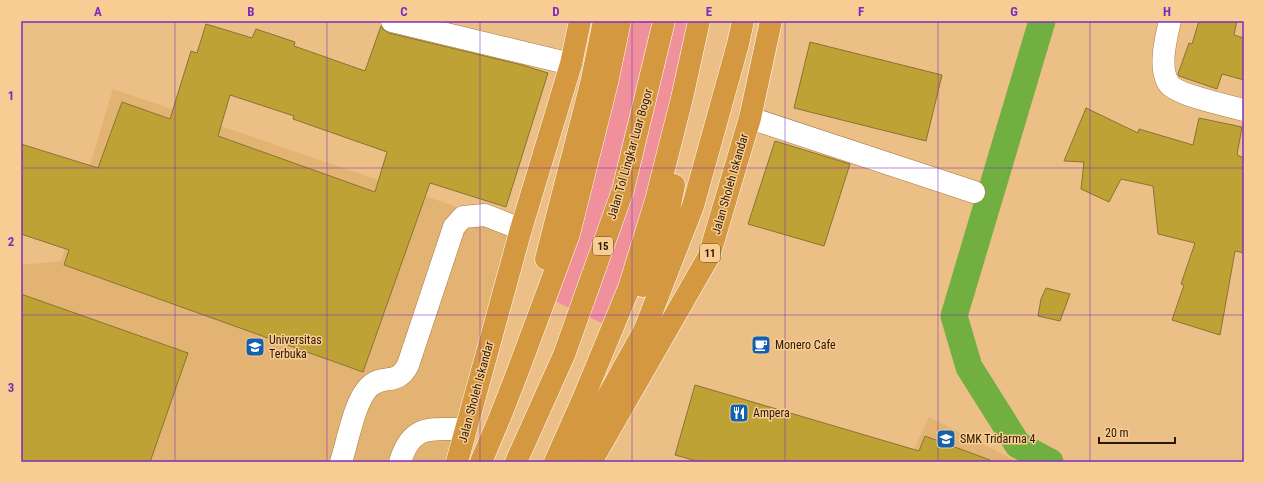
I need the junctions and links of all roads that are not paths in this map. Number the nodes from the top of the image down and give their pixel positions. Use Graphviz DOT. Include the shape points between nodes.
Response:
graph roads {
  1 [pos="392,21"];
  2 [pos="580,21"];
  3 [pos="604,21"];
  4 [pos="620,21"];
  5 [pos="664,21"];
  6 [pos="700,21"];
  7 [pos="706,21"];
  8 [pos="743,21"];
  9 [pos="771,21"];
  10 [pos="1170,21"];
  11 [pos="571,64"];
  12 [pos="1244,110"];
  13 [pos="750,118"];
  14 [pos="974,192"];
  15 [pos="521,229"];
  16 [pos="518,371"];
  17 [pos="466,429"];
  18 [pos="581,457"];
  19 [pos="342,462"];
  20 [pos="400,462"];
  21 [pos="457,462"];
  22 [pos="481,462"];
  23 [pos="516,462"];
  24 [pos="555,462"];
  1 -- 11 [label="street"];
  2 -- 11 [label="highway, Jalan Sholeh Iskandar"];
  3 -- 16 [label="highway" via="591,84"];
  4 -- 16 [label="highway, Jalan Sholeh Iskandar" via="607,84 569,234"];
  5 -- 23 [label="highway, Jalan Tol Lingkar Luar Bogor / 15" via="623,190 564,355"];
  6 -- 24 [label="highway" via="656,200 629,288"];
  7 -- 18 [label="highway" via="664,234"];
  8 -- 18 [label="highway" via="693,206 645,328"];
  9 -- 13 [label="highway, Jalan Sholeh Iskandar / 11"];
  10 -- 12 [label="street" via="1163,50 1165,74 1169,85 1186,94"];
  11 -- 15 [label="highway, Jalan Sholeh Iskandar"];
  13 -- 14 [label="street"];
  13 -- 18 [label="highway, Jalan Sholeh Iskandar / 11" via="709,256"];
  15 -- 17 [label="highway, Jalan Sholeh Iskandar"];
  15 -- 19 [label="street" via="484,215 463,217 454,226 408,365 404,373 396,378 377,381 363,395"];
  16 -- 22 [label="highway, Jalan Sholeh Iskandar"];
  17 -- 20 [label="street" via="422,430 410,439"];
  17 -- 21 [label="highway, Jalan Sholeh Iskandar"];
}
